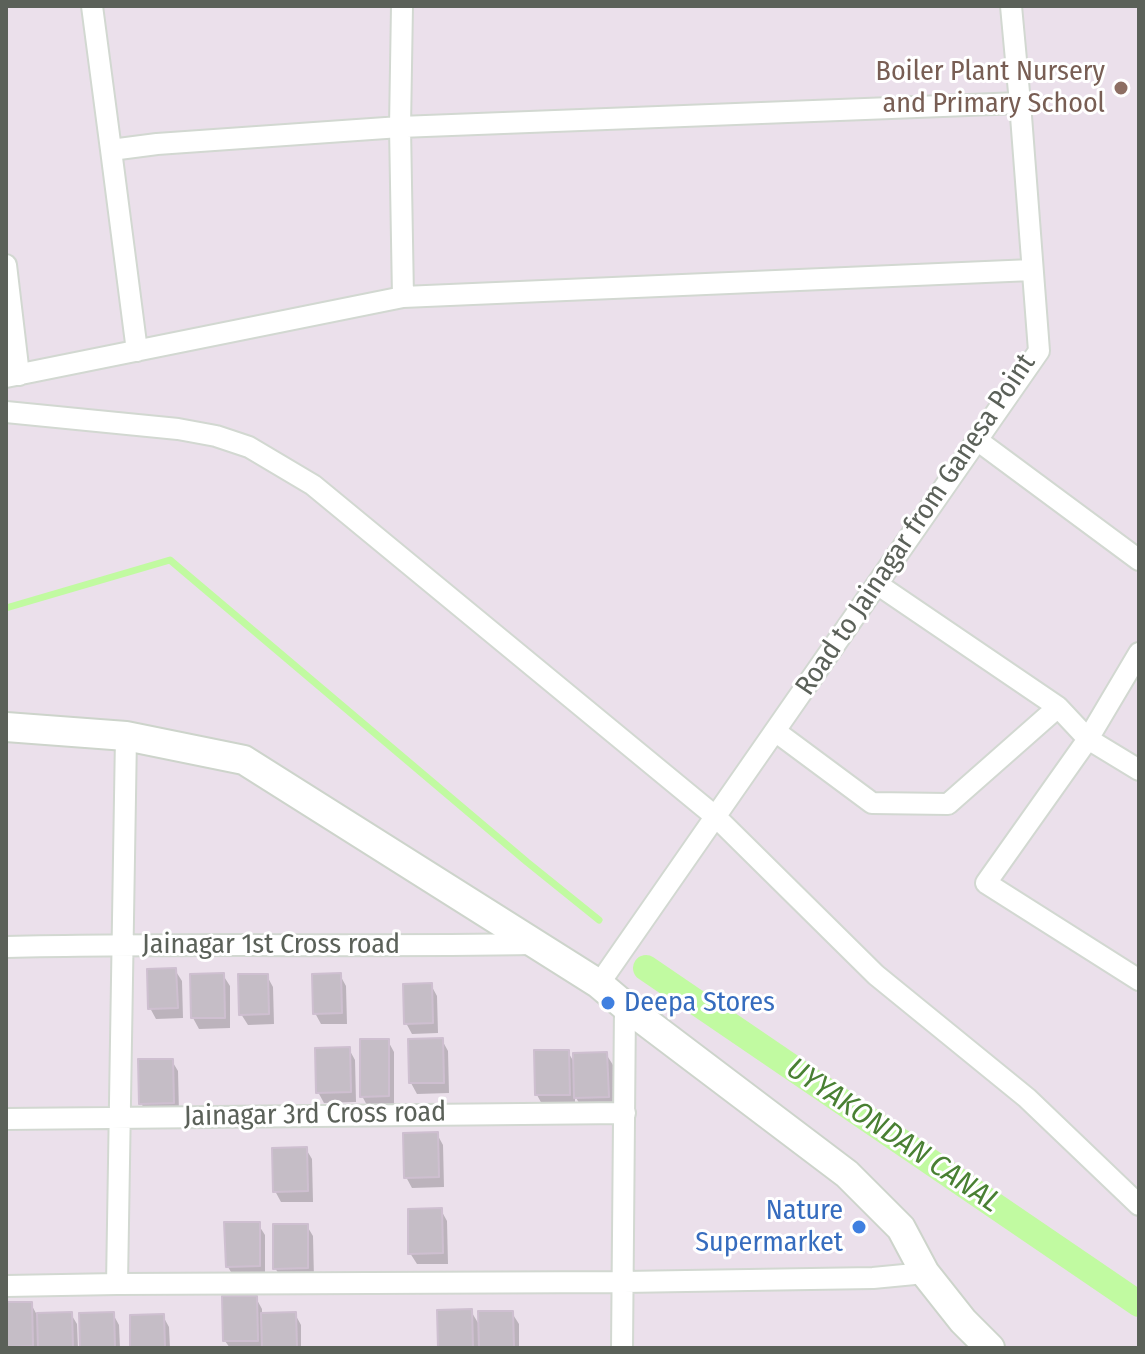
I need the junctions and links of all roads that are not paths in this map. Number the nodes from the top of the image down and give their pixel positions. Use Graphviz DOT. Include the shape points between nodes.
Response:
graph roads {
  1 [pos="92,6"];
  2 [pos="402,6"];
  3 [pos="1011,6"];
  4 [pos="1020,103"];
  5 [pos="400,127"];
  6 [pos="111,150"];
  7 [pos="6,265"];
  8 [pos="1032,270"];
  9 [pos="403,297"];
  10 [pos="137,351"];
  11 [pos="12,376"];
  12 [pos="6,412"];
  13 [pos="977,440"];
  14 [pos="1139,560"];
  15 [pos="877,584"];
  16 [pos="1139,653"];
  17 [pos="1058,707"];
  18 [pos="6,727"];
  19 [pos="775,731"];
  20 [pos="126,736"];
  21 [pos="1088,739"];
  22 [pos="1139,770"];
  23 [pos="716,817"];
  24 [pos="122,944"];
  25 [pos="535,944"];
  26 [pos="6,947"];
  27 [pos="1139,980"];
  28 [pos="599,984"];
  29 [pos="625,1006"];
  30 [pos="625,1113"];
  31 [pos="120,1117"];
  32 [pos="6,1119"];
  33 [pos="1139,1205"];
  34 [pos="925,1273"];
  35 [pos="624,1282"];
  36 [pos="117,1284"];
  37 [pos="6,1286"];
  38 [pos="622,1348"];
  39 [pos="990,1348"];
  1 -- 6 [label="street"];
  2 -- 5 [label="street"];
  3 -- 4 [label="street, Road to Jainagar from Ganesa Point"];
  4 -- 5 [label="street"];
  4 -- 8 [label="street, Road to Jainagar from Ganesa Point"];
  5 -- 6 [label="street"];
  5 -- 9 [label="street"];
  6 -- 10 [label="street"];
  7 -- 11 [label="street"];
  8 -- 9 [label="street"];
  8 -- 13 [label="street, Road to Jainagar from Ganesa Point" via="1039,351"];
  9 -- 10 [label="street"];
  10 -- 11 [label="street"];
  12 -- 23 [label="street" via="178,429 249,447 313,485"];
  13 -- 14 [label="street"];
  13 -- 15 [label="street, Road to Jainagar from Ganesa Point"];
  15 -- 17 [label="street"];
  15 -- 19 [label="street, Road to Jainagar from Ganesa Point"];
  16 -- 21 [label="street"];
  17 -- 19 [label="street" via="948,804 872,803"];
  17 -- 21 [label="street"];
  18 -- 20 [label="street"];
  19 -- 23 [label="street, Road to Jainagar from Ganesa Point"];
  20 -- 24 [label="street"];
  20 -- 25 [label="street" via="244,760"];
  21 -- 22 [label="street"];
  21 -- 27 [label="street" via="986,883"];
  23 -- 28 [label="street, Road to Jainagar from Ganesa Point"];
  23 -- 33 [label="street" via="876,975 1027,1098"];
  24 -- 25 [label="street, Jainagar 1st Cross road"];
  24 -- 26 [label="street, Jainagar 1st Cross road"];
  24 -- 31 [label="street"];
  25 -- 28 [label="street"];
  28 -- 29 [label="street"];
  29 -- 30 [label="street"];
  29 -- 34 [label="street" via="847,1174 901,1228"];
  30 -- 31 [label="street, Jainagar 3rd Cross road"];
  30 -- 35 [label="street"];
  31 -- 32 [label="street, Jainagar 3rd Cross road"];
  31 -- 36 [label="street"];
  34 -- 35 [label="street"];
  34 -- 39 [label="street"];
  35 -- 36 [label="street"];
  35 -- 38 [label="street"];
  36 -- 37 [label="street"];
}
